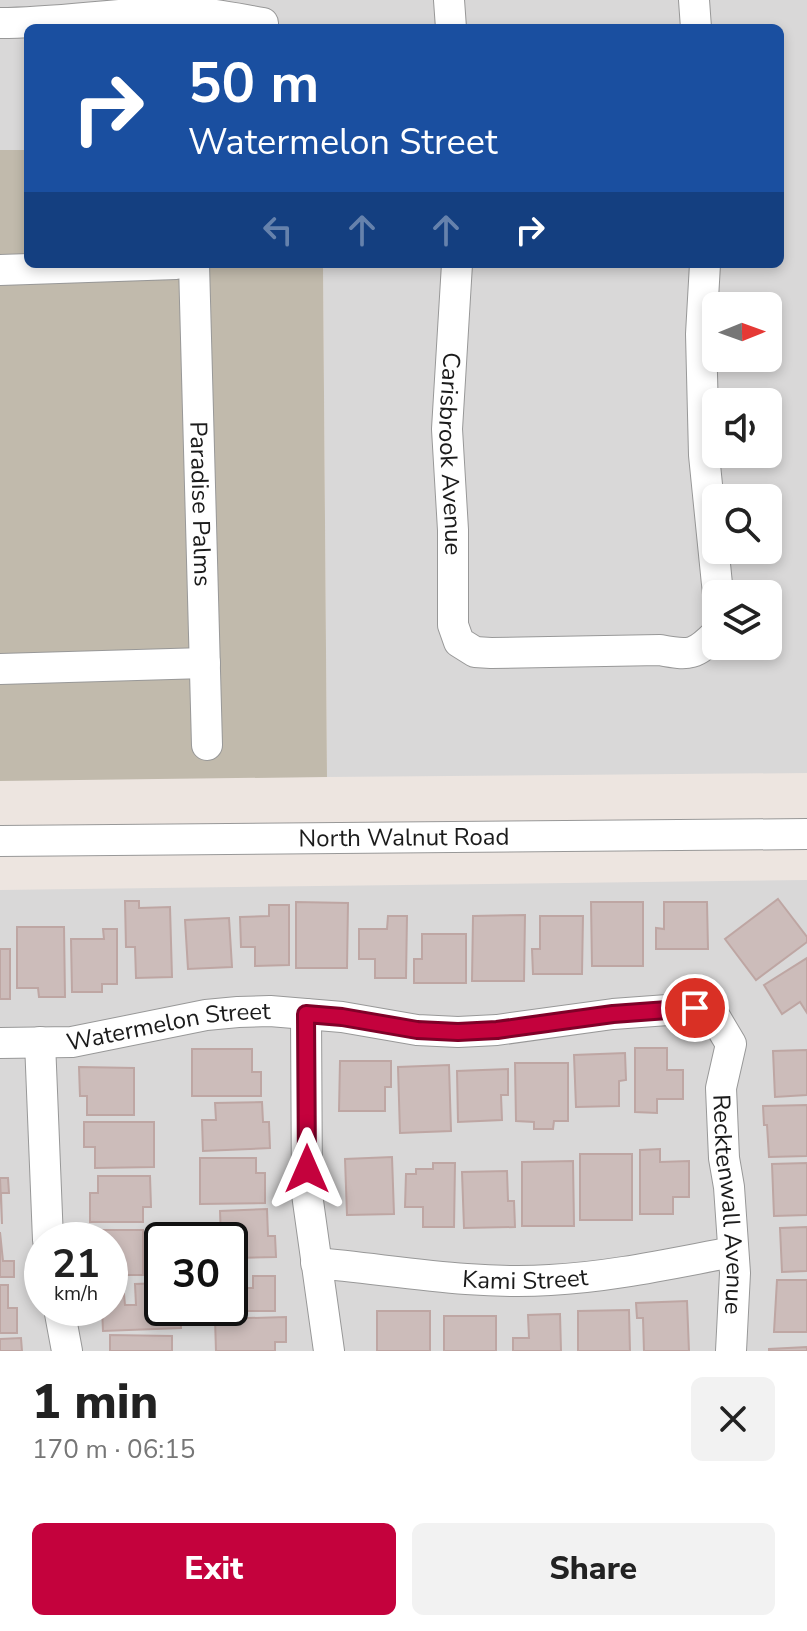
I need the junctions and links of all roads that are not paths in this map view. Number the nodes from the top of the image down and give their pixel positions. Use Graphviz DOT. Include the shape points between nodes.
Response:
graph roads {
  1 [pos="449,0"];
  2 [pos="694,0"];
  3 [pos="0,23"];
  4 [pos="263,23"];
  5 [pos="451,24"];
  6 [pos="696,24"];
  7 [pos="59,268"];
  8 [pos="194,268"];
  9 [pos="457,268"];
  10 [pos="705,268"];
  11 [pos="0,270"];
  12 [pos="717,580"];
  13 [pos="702,648"];
  14 [pos="205,663"];
  15 [pos="0,669"];
  16 [pos="207,745"];
  17 [pos="807,834"];
  18 [pos="0,841"];
  19 [pos="306,1014"];
  20 [pos="715,1017"];
  21 [pos="40,1042"];
  22 [pos="0,1043"];
  23 [pos="47,1222"];
  24 [pos="733,1252"];
  25 [pos="316,1263"];
  26 [pos="62,1326"];
  27 [pos="67,1351"];
  28 [pos="329,1351"];
  29 [pos="731,1351"];
  1 -- 5 [label="street"];
  2 -- 6 [label="street"];
  3 -- 4 [label="street" via="175,12"];
  7 -- 11 [label="street"];
  8 -- 14 [label="street, Paradise Palms"];
  9 -- 13 [label="street, Carisbrook Avenue" via="447,429 453,625 459,642 475,652 491,653 660,650 687,655"];
  10 -- 12 [label="street" via="704,455"];
  14 -- 15 [label="street"];
  14 -- 16 [label="street, Paradise Palms"];
  17 -- 18 [label="street, North Walnut Road"];
  19 -- 20 [label="street, Watermelon Street" via="458,1032 679,1008"];
  19 -- 21 [label="street, Watermelon Street" via="206,1015 102,1038"];
  19 -- 25 [label="street" via="307,1194"];
  20 -- 24 [label="street, Recktenwall Avenue" via="731,1044 721,1088"];
  21 -- 22 [label="street, Watermelon Street"];
  21 -- 23 [label="street"];
  24 -- 25 [label="street, Kami Street" via="551,1280 469,1279"];
  24 -- 29 [label="street, Recktenwall Avenue"];
  25 -- 28 [label="street"];
  26 -- 27 [label="street"];
}
